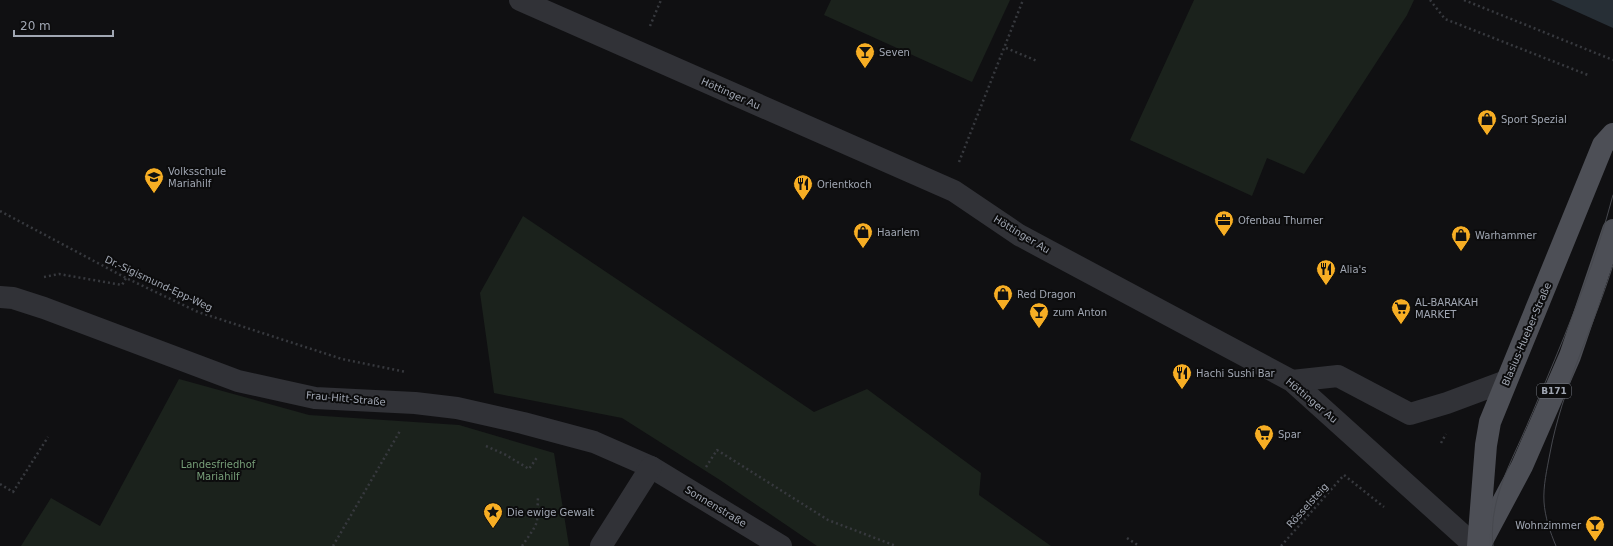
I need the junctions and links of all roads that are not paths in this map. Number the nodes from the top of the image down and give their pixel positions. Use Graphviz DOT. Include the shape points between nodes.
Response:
graph roads {
  1 [pos="520,0"];
  2 [pos="1613,134"];
  3 [pos="1613,230"];
  4 [pos="0,297"];
  5 [pos="1292,381"];
  6 [pos="1506,381"];
  7 [pos="651,467"];
  8 [pos="601,546"];
  9 [pos="782,546"];
  10 [pos="1478,546"];
  1 -- 5 [label="street, Höttinger Au" via="948,188 1019,235"];
  2 -- 6 [label="main road, Blasius-Hueber-Straße" via="1603,145"];
  3 -- 10 [label="main road, B171" via="1566,363 1522,466"];
  4 -- 7 [label="street, Frau-Hitt-Straße" via="13,298 44,308 238,381 315,398 415,403 457,408 594,442"];
  5 -- 6 [label="street" via="1338,376 1410,414"];
  5 -- 10 [label="street, Höttinger Au"];
  6 -- 10 [label="main road, Blasius-Hueber-Straße" via="1490,422 1486,445"];
  7 -- 8 [label="street"];
  7 -- 9 [label="street, Sonnenstraße"];
}
